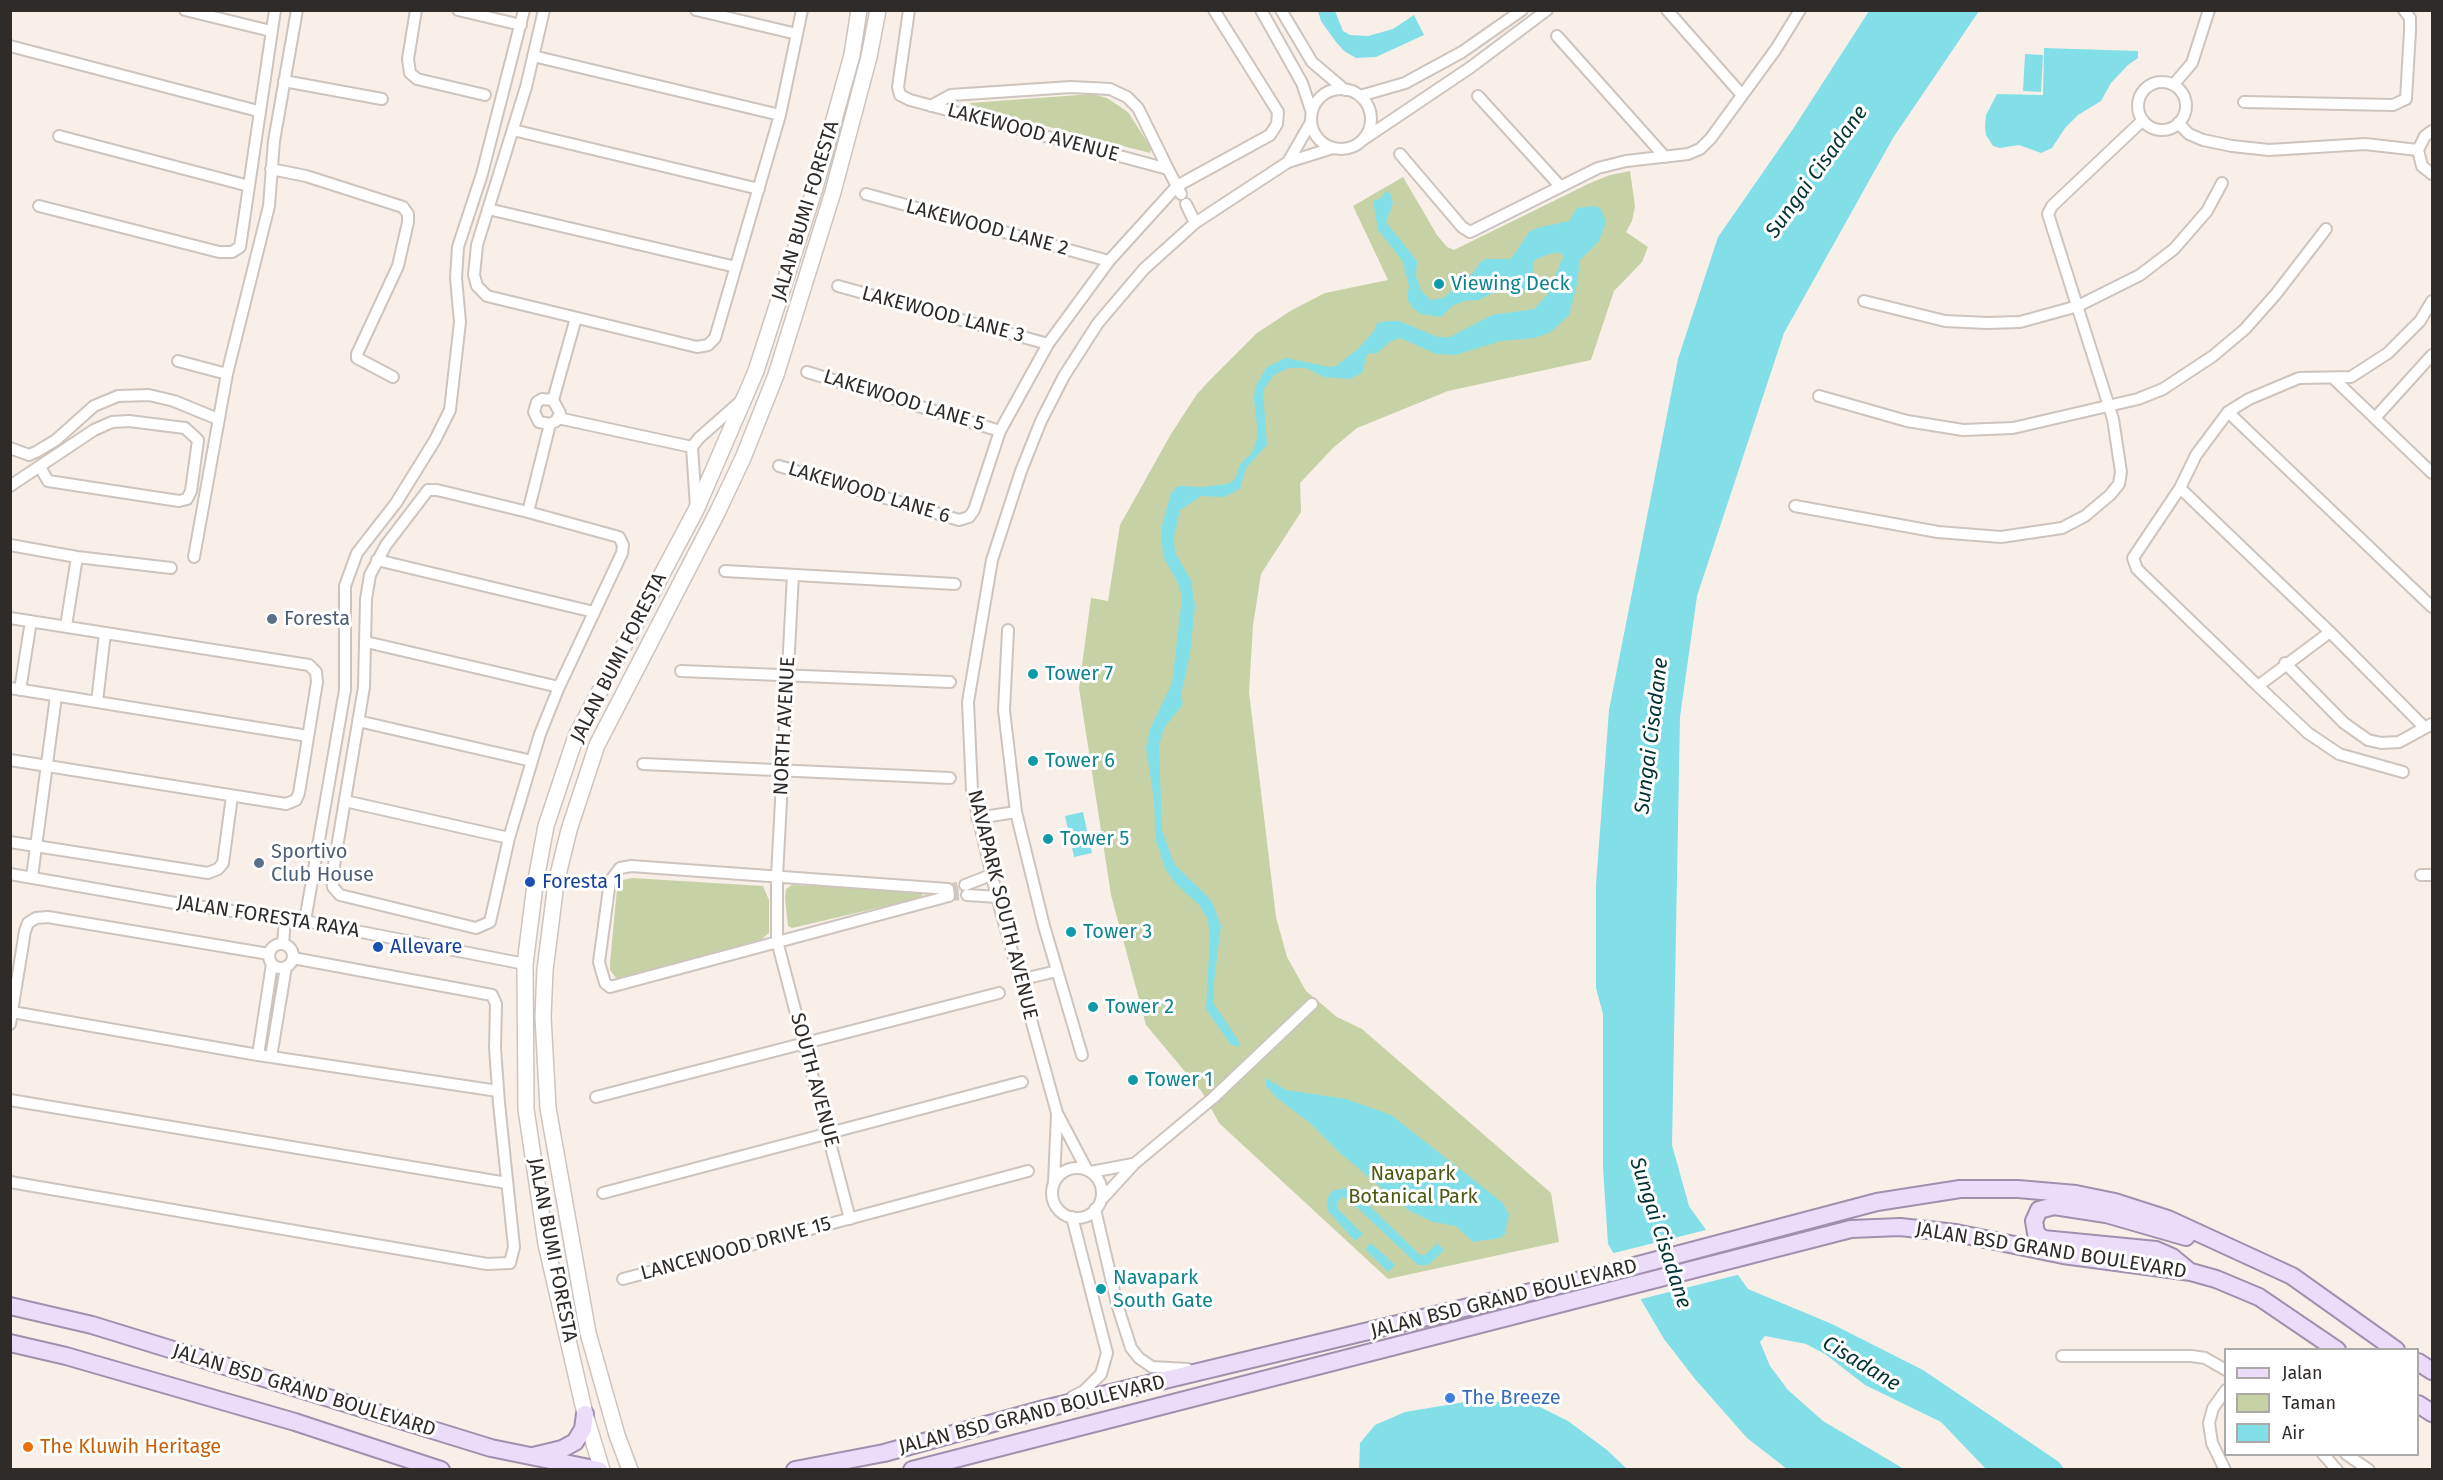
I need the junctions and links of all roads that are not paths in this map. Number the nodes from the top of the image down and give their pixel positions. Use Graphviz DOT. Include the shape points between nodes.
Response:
graph roads {
  1 [pos="185,10"];
  2 [pos="275,10"];
  3 [pos="297,10"];
  4 [pos="416,10"];
  5 [pos="458,10"];
  6 [pos="524,10"];
  7 [pos="544,10"];
  8 [pos="696,10"];
  9 [pos="802,10"];
  10 [pos="859,10"];
  11 [pos="878,10"];
  12 [pos="909,10"];
  13 [pos="1214,10"];
  14 [pos="1262,10"];
  15 [pos="1281,10"];
  16 [pos="1522,10"];
  17 [pos="1547,10"];
  18 [pos="1666,10"];
  19 [pos="2209,10"];
  20 [pos="2404,10"];
  21 [pos="1800,11"];
  22 [pos="521,26"];
  23 [pos="271,32"];
  24 [pos="797,34"];
  25 [pos="1557,36"];
  26 [pos="10,46"];
  27 [pos="533,56"];
  28 [pos="284,81"];
  29 [pos="2174,84"];
  30 [pos="1345,90"];
  31 [pos="1742,94"];
  32 [pos="485,95"];
  33 [pos="1360,96"];
  34 [pos="1478,96"];
  35 [pos="382,99"];
  36 [pos="2244,102"];
  37 [pos="931,106"];
  38 [pos="258,111"];
  39 [pos="780,115"];
  40 [pos="1312,118"];
  41 [pos="2142,120"];
  42 [pos="2178,123"];
  43 [pos="513,130"];
  44 [pos="2433,131"];
  45 [pos="59,135"];
  46 [pos="1364,138"];
  47 [pos="1333,148"];
  48 [pos="2418,150"];
  49 [pos="1400,154"];
  50 [pos="1665,157"];
  51 [pos="1288,162"];
  52 [pos="272,169"];
  53 [pos="1168,169"];
  54 [pos="2433,174"];
  55 [pos="2222,183"];
  56 [pos="249,186"];
  57 [pos="1560,186"];
  58 [pos="815,188"];
  59 [pos="759,189"];
  60 [pos="1179,190"];
  61 [pos="833,192"];
  62 [pos="866,194"];
  63 [pos="1186,204"];
  64 [pos="39,206"];
  65 [pos="488,209"];
  66 [pos="1196,223"];
  67 [pos="2326,229"];
  68 [pos="1109,261"];
  69 [pos="736,267"];
  70 [pos="838,286"];
  71 [pos="1864,301"];
  72 [pos="2433,301"];
  73 [pos="2078,306"];
  74 [pos="576,318"];
  75 [pos="1048,344"];
  76 [pos="2433,355"];
  77 [pos="178,361"];
  78 [pos="807,372"];
  79 [pos="227,374"];
  80 [pos="393,377"];
  81 [pos="2333,378"];
  82 [pos="1819,396"];
  83 [pos="746,397"];
  84 [pos="553,400"];
  85 [pos="2109,407"];
  86 [pos="2228,412"];
  87 [pos="2375,418"];
  88 [pos="218,419"];
  89 [pos="554,421"];
  90 [pos="1000,430"];
  91 [pos="692,447"];
  92 [pos="10,448"];
  93 [pos="779,466"];
  94 [pos="40,467"];
  95 [pos="2433,473"];
  96 [pos="10,486"];
  97 [pos="2180,488"];
  98 [pos="1795,506"];
  99 [pos="696,510"];
  100 [pos="528,512"];
  101 [pos="10,545"];
  102 [pos="77,557"];
  103 [pos="194,557"];
  104 [pos="377,560"];
  105 [pos="171,568"];
  106 [pos="725,571"];
  107 [pos="793,575"];
  108 [pos="955,584"];
  109 [pos="2433,607"];
  110 [pos="594,612"];
  111 [pos="10,618"];
  112 [pos="31,621"];
  113 [pos="66,626"];
  114 [pos="1008,630"];
  115 [pos="2330,632"];
  116 [pos="105,633"];
  117 [pos="366,642"];
  118 [pos="2285,663"];
  119 [pos="681,671"];
  120 [pos="788,676"];
  121 [pos="950,682"];
  122 [pos="2258,686"];
  123 [pos="559,687"];
  124 [pos="15,689"];
  125 [pos="56,696"];
  126 [pos="97,702"];
  127 [pos="358,722"];
  128 [pos="2429,726"];
  129 [pos="308,736"];
  130 [pos="576,736"];
  131 [pos="597,745"];
  132 [pos="10,760"];
  133 [pos="532,761"];
  134 [pos="643,764"];
  135 [pos="47,765"];
  136 [pos="783,770"];
  137 [pos="2403,772"];
  138 [pos="951,778"];
  139 [pos="232,796"];
  140 [pos="345,801"];
  141 [pos="1016,812"];
  142 [pos="977,818"];
  143 [pos="509,838"];
  144 [pos="10,842"];
  145 [pos="37,847"];
  146 [pos="10,874"];
  147 [pos="991,875"];
  148 [pos="2421,875"];
  149 [pos="2433,875"];
  150 [pos="777,876"];
  151 [pos="32,877"];
  152 [pos="997,897"];
  153 [pos="285,919"];
  154 [pos="305,921"];
  155 [pos="777,941"];
  156 [pos="283,944"];
  157 [pos="270,959"];
  158 [pos="290,962"];
  159 [pos="525,963"];
  160 [pos="1056,971"];
  161 [pos="1019,980"];
  162 [pos="999,993"];
  163 [pos="1312,1004"];
  164 [pos="12,1012"];
  165 [pos="10,1024"];
  166 [pos="804,1045"];
  167 [pos="258,1055"];
  168 [pos="1082,1055"];
  169 [pos="271,1057"];
  170 [pos="1022,1082"];
  171 [pos="498,1091"];
  172 [pos="596,1097"];
  173 [pos="10,1100"];
  174 [pos="1057,1113"];
  175 [pos="827,1132"];
  176 [pos="1134,1164"];
  177 [pos="1028,1171"];
  178 [pos="1089,1171"];
  179 [pos="10,1182"];
  180 [pos="507,1183"];
  181 [pos="1053,1187"];
  182 [pos="603,1193"];
  183 [pos="1098,1205"];
  184 [pos="1072,1217"];
  185 [pos="850,1219"];
  186 [pos="2249,1258"];
  187 [pos="1107,1266"];
  188 [pos="1086,1272"];
  189 [pos="2191,1272"];
  190 [pos="623,1279"];
  191 [pos="1117,1304"];
  192 [pos="10,1305"];
  193 [pos="1095,1309"];
  194 [pos="10,1343"];
  195 [pos="2334,1348"];
  196 [pos="2393,1348"];
  197 [pos="2062,1356"];
  198 [pos="1236,1363"];
  199 [pos="2419,1363"];
  200 [pos="2224,1369"];
  201 [pos="2433,1371"];
  202 [pos="2224,1393"];
  203 [pos="2419,1405"];
  204 [pos="1044,1409"];
  205 [pos="2433,1413"];
  206 [pos="585,1414"];
  207 [pos="2324,1456"];
  208 [pos="2348,1456"];
  209 [pos="526,1457"];
  210 [pos="399,1463"];
  211 [pos="2223,1466"];
  212 [pos="420,1467"];
  213 [pos="441,1470"];
  214 [pos="600,1470"];
  215 [pos="630,1470"];
  216 [pos="795,1470"];
  217 [pos="912,1470"];
  218 [pos="2233,1470"];
  219 [pos="2337,1470"];
  220 [pos="2369,1470"];
  1 -- 23 [label="street"];
  2 -- 23 [label="street"];
  3 -- 28 [label="street"];
  4 -- 32 [label="street" via="408,59 410,73 417,79"];
  5 -- 22 [label="street"];
  6 -- 22 [label="street"];
  7 -- 27 [label="street"];
  8 -- 24 [label="street"];
  9 -- 24 [label="street"];
  10 -- 58 [label="main road, JALAN BUMI FORESTA" via="852,55"];
  11 -- 61 [label="main road, JALAN BUMI FORESTA"];
  12 -- 37 [label="street" via="898,87 900,94 910,100"];
  13 -- 60 [label="street" via="1278,112 1277,124 1270,135"];
  14 -- 40 [label="street" via="1302,83"];
  15 -- 30 [label="street" via="1312,62"];
  16 -- 33 [label="street" via="1462,52 1404,83"];
  17 -- 46 [label="street" via="1471,67"];
  18 -- 31 [label="street"];
  19 -- 29 [label="street" via="2195,56"];
  20 -- 36 [label="street" via="2410,18 2406,99 2393,105"];
  21 -- 31 [label="street"];
  22 -- 154 [label="street" via="482,174 458,247 460,322 450,410 396,503 357,553 345,586 345,690"];
  23 -- 38 [label="street"];
  24 -- 39 [label="street"];
  25 -- 50 [label="street"];
  26 -- 38 [label="street"];
  27 -- 39 [label="street"];
  27 -- 43 [label="street"];
  28 -- 35 [label="street"];
  28 -- 52 [label="street"];
  29 -- 41 [label="street" via="2158,82 2144,89 2138,104"];
  29 -- 42 [label="street" via="2186,103"];
  30 -- 33 [label="street"];
  30 -- 40 [label="street" via="1326,93 1317,102"];
  31 -- 50 [label="street" via="1700,149"];
  33 -- 46 [label="street" via="1371,113"];
  34 -- 57 [label="street"];
  37 -- 53 [label="street, LAKEWOOD AVENUE"];
  37 -- 53 [label="street, LAKEWOOD AVENUE" via="951,95 1071,87 1110,89 1138,108"];
  38 -- 56 [label="street"];
  39 -- 59 [label="street"];
  40 -- 47 [label="street" via="1318,138"];
  40 -- 51 [label="street, NAVAPARK SOUTH AVENUE"];
  41 -- 42 [label="street" via="2164,130"];
  41 -- 73 [label="street" via="2048,214"];
  42 -- 48 [label="street" via="2203,140 2232,146 2269,150 2365,144"];
  43 -- 59 [label="street"];
  43 -- 65 [label="street"];
  44 -- 48 [label="street" via="2425,136"];
  45 -- 56 [label="street"];
  46 -- 47 [label="street" via="1353,147"];
  47 -- 51 [label="street, NAVAPARK SOUTH AVENUE"];
  48 -- 54 [label="street" via="2422,166"];
  49 -- 57 [label="street" via="1470,232"];
  50 -- 57 [label="street" via="1598,168"];
  51 -- 66 [label="street, NAVAPARK SOUTH AVENUE"];
  52 -- 79 [label="street" via="269,206"];
  52 -- 80 [label="street" via="403,207 408,214 398,266 357,354 357,358"];
  53 -- 60 [label="street, LAKEWOOD AVENUE"];
  55 -- 73 [label="street" via="2207,211 2174,249 2140,275"];
  56 -- 64 [label="street" via="240,248 232,252 219,252"];
  58 -- 61 [label="main road"];
  58 -- 83 [label="main road, JALAN BUMI FORESTA"];
  59 -- 69 [label="street"];
  60 -- 68 [label="street"];
  61 -- 131 [label="main road, JALAN BUMI FORESTA" via="776,375 743,458"];
  62 -- 68 [label="street, LAKEWOOD LANE 2"];
  63 -- 66 [label="street"];
  65 -- 69 [label="street"];
  65 -- 74 [label="street" via="474,261 477,286 487,296"];
  66 -- 142 [label="street, NAVAPARK SOUTH AVENUE" via="1144,269 1098,323 1064,376 1021,471 992,560 968,702 970,776"];
  67 -- 85 [label="street" via="2245,329 2213,356 2163,389"];
  68 -- 75 [label="street"];
  69 -- 74 [label="street" via="715,338 708,345 697,347"];
  70 -- 75 [label="street, LAKEWOOD LANE 3"];
  71 -- 73 [label="street" via="1945,321 1976,323 2020,322"];
  72 -- 81 [label="street" via="2420,321 2388,353 2351,377"];
  73 -- 85 [label="street"];
  74 -- 84 [label="street"];
  75 -- 90 [label="street"];
  76 -- 87 [label="street"];
  77 -- 79 [label="street"];
  78 -- 90 [label="street, LAKEWOOD LANE 5"];
  79 -- 88 [label="street"];
  81 -- 86 [label="street" via="2299,378"];
  81 -- 87 [label="street"];
  82 -- 85 [label="street" via="1907,421 1963,430 2013,428"];
  83 -- 91 [label="street"];
  83 -- 99 [label="main road, JALAN BUMI FORESTA"];
  84 -- 89 [label="street" via="560,408"];
  84 -- 89 [label="street" via="537,402 534,412 539,422"];
  85 -- 98 [label="street" via="2119,453 2119,484 2085,516 2062,528 2001,537 1973,536"];
  86 -- 97 [label="street" via="2196,454"];
  86 -- 109 [label="street"];
  87 -- 95 [label="street"];
  88 -- 92 [label="street" via="149,395 118,396 94,406 56,440 36,452 28,454"];
  88 -- 103 [label="street"];
  89 -- 91 [label="street"];
  89 -- 100 [label="street"];
  90 -- 93 [label="street, LAKEWOOD LANE 6" via="974,510 969,517 959,520"];
  91 -- 99 [label="street"];
  94 -- 94 [label="street" via="112,422 185,428 198,440 191,491 187,499 179,501 48,481"];
  94 -- 96 [label="street"];
  97 -- 115 [label="street"];
  97 -- 122 [label="street" via="2132,562"];
  99 -- 130 [label="main road, JALAN BUMI FORESTA"];
  100 -- 104 [label="street" via="428,490"];
  100 -- 110 [label="street" via="619,537 622,553"];
  101 -- 102 [label="street"];
  102 -- 105 [label="street"];
  102 -- 113 [label="street"];
  104 -- 110 [label="street"];
  104 -- 117 [label="street" via="366,599"];
  106 -- 107 [label="street"];
  107 -- 108 [label="street"];
  107 -- 120 [label="street, NORTH AVENUE"];
  110 -- 123 [label="street"];
  111 -- 112 [label="street"];
  112 -- 113 [label="street"];
  112 -- 124 [label="street"];
  113 -- 116 [label="street"];
  114 -- 141 [label="street" via="1004,710"];
  115 -- 118 [label="street"];
  115 -- 128 [label="street"];
  116 -- 126 [label="street"];
  116 -- 129 [label="street" via="309,666 317,682"];
  117 -- 123 [label="street"];
  117 -- 127 [label="street"];
  118 -- 122 [label="street"];
  118 -- 128 [label="street" via="2344,723 2368,740 2399,742"];
  119 -- 120 [label="street"];
  120 -- 121 [label="street"];
  120 -- 136 [label="street, NORTH AVENUE"];
  122 -- 137 [label="street" via="2308,733 2339,754"];
  123 -- 133 [label="street"];
  124 -- 125 [label="street"];
  125 -- 126 [label="street"];
  125 -- 135 [label="street"];
  126 -- 129 [label="street"];
  127 -- 133 [label="street"];
  127 -- 140 [label="street"];
  129 -- 139 [label="street" via="296,800 277,804"];
  130 -- 131 [label="main road"];
  130 -- 159 [label="main road, JALAN BUMI FORESTA" via="546,826"];
  131 -- 215 [label="main road, JALAN BUMI FORESTA" via="556,883 543,1017 548,1108 588,1333"];
  132 -- 135 [label="street"];
  133 -- 143 [label="street"];
  134 -- 136 [label="street"];
  135 -- 139 [label="street"];
  135 -- 145 [label="street"];
  136 -- 138 [label="street"];
  136 -- 150 [label="street, NORTH AVENUE"];
  139 -- 145 [label="street" via="223,863 208,873"];
  140 -- 143 [label="street"];
  140 -- 143 [label="street" via="332,877 333,887 340,895 476,928 490,922"];
  141 -- 142 [label="street"];
  141 -- 160 [label="street"];
  142 -- 147 [label="street, NAVAPARK SOUTH AVENUE"];
  144 -- 145 [label="street"];
  145 -- 151 [label="street"];
  146 -- 151 [label="street, JALAN FORESTA RAYA"];
  147 -- 152 [label="street, NAVAPARK SOUTH AVENUE"];
  147 -- 152 [label="street" via="966,890"];
  148 -- 149 [label="street"];
  150 -- 155 [label="street, NORTH AVENUE"];
  150 -- 155 [label="street" via="948,893"];
  150 -- 155 [label="street" via="620,868 610,881 600,972 604,983 617,987"];
  151 -- 153 [label="street, JALAN FORESTA RAYA"];
  152 -- 161 [label="street, NAVAPARK SOUTH AVENUE"];
  153 -- 154 [label="street, JALAN FORESTA RAYA"];
  153 -- 156 [label="street"];
  154 -- 159 [label="street, JALAN FORESTA RAYA"];
  155 -- 166 [label="street, SOUTH AVENUE"];
  156 -- 157 [label="street" via="274,946"];
  156 -- 158 [label="street" via="290,947"];
  157 -- 158 [label="street" via="276,967"];
  157 -- 164 [label="street" via="48,917 36,918 25,931"];
  157 -- 167 [label="street"];
  158 -- 169 [label="street"];
  158 -- 171 [label="street" via="492,995 496,1004"];
  159 -- 206 [label="main road, JALAN BUMI FORESTA" via="526,1109 535,1180"];
  160 -- 161 [label="street"];
  160 -- 168 [label="street"];
  161 -- 174 [label="street, NAVAPARK SOUTH AVENUE"];
  162 -- 166 [label="street"];
  163 -- 176 [label="street" via="1213,1098"];
  164 -- 165 [label="street"];
  164 -- 167 [label="street"];
  166 -- 172 [label="street"];
  166 -- 175 [label="street, SOUTH AVENUE"];
  167 -- 169 [label="street"];
  169 -- 171 [label="street"];
  170 -- 175 [label="street"];
  171 -- 180 [label="street"];
  173 -- 180 [label="street"];
  174 -- 178 [label="street, NAVAPARK SOUTH AVENUE"];
  174 -- 181 [label="street, NAVAPARK SOUTH AVENUE"];
  175 -- 182 [label="street"];
  175 -- 185 [label="street, SOUTH AVENUE"];
  176 -- 178 [label="street"];
  176 -- 183 [label="street"];
  177 -- 185 [label="street, LANCEWOOD DRIVE 15"];
  178 -- 181 [label="street" via="1066,1170"];
  178 -- 183 [label="street" via="1101,1186"];
  179 -- 180 [label="street" via="499,1265 510,1263 513,1257"];
  181 -- 184 [label="street" via="1057,1207"];
  183 -- 184 [label="street" via="1084,1216"];
  183 -- 187 [label="street"];
  184 -- 188 [label="street"];
  185 -- 190 [label="street, LANCEWOOD DRIVE 15"];
  186 -- 189 [label="main road" via="2106,1214 2049,1206 2038,1210 2035,1217 2035,1230 2043,1239 2156,1250"];
  186 -- 196 [label="main road, JALAN BSD GRAND BOULEVARD" via="2292,1276"];
  186 -- 198 [label="main road, JALAN BSD GRAND BOULEVARD" via="2143,1210 2086,1196 1983,1188 1935,1191"];
  187 -- 188 [label="street"];
  187 -- 191 [label="street"];
  188 -- 193 [label="street"];
  189 -- 195 [label="main road, JALAN BSD GRAND BOULEVARD" via="2259,1297"];
  189 -- 217 [label="main road, JALAN BSD GRAND BOULEVARD" via="2074,1257 1956,1233 1851,1229"];
  191 -- 193 [label="street"];
  191 -- 198 [label="street" via="1131,1348 1152,1367 1188,1369"];
  192 -- 209 [label="main road, JALAN BSD GRAND BOULEVARD" via="92,1325"];
  193 -- 204 [label="street" via="1107,1353 1101,1374 1084,1390"];
  194 -- 210 [label="main road, JALAN BSD GRAND BOULEVARD" via="295,1422"];
  197 -- 200 [label="street" via="2191,1356"];
  198 -- 204 [label="main road, JALAN BSD GRAND BOULEVARD"];
  199 -- 201 [label="main road"];
  202 -- 211 [label="street" via="2213,1408 2209,1423 2212,1443"];
  203 -- 205 [label="main road"];
  204 -- 216 [label="main road, JALAN BSD GRAND BOULEVARD" via="884,1453"];
  206 -- 209 [label="main road" via="583,1429 575,1442"];
  206 -- 214 [label="main road, JALAN BUMI FORESTA"];
  207 -- 219 [label="street"];
  208 -- 220 [label="street"];
  209 -- 214 [label="main road, JALAN BSD GRAND BOULEVARD"];
  210 -- 212 [label="main road, JALAN BSD GRAND BOULEVARD"];
  211 -- 218 [label="street"];
  212 -- 213 [label="main road, JALAN BSD GRAND BOULEVARD"];
}
